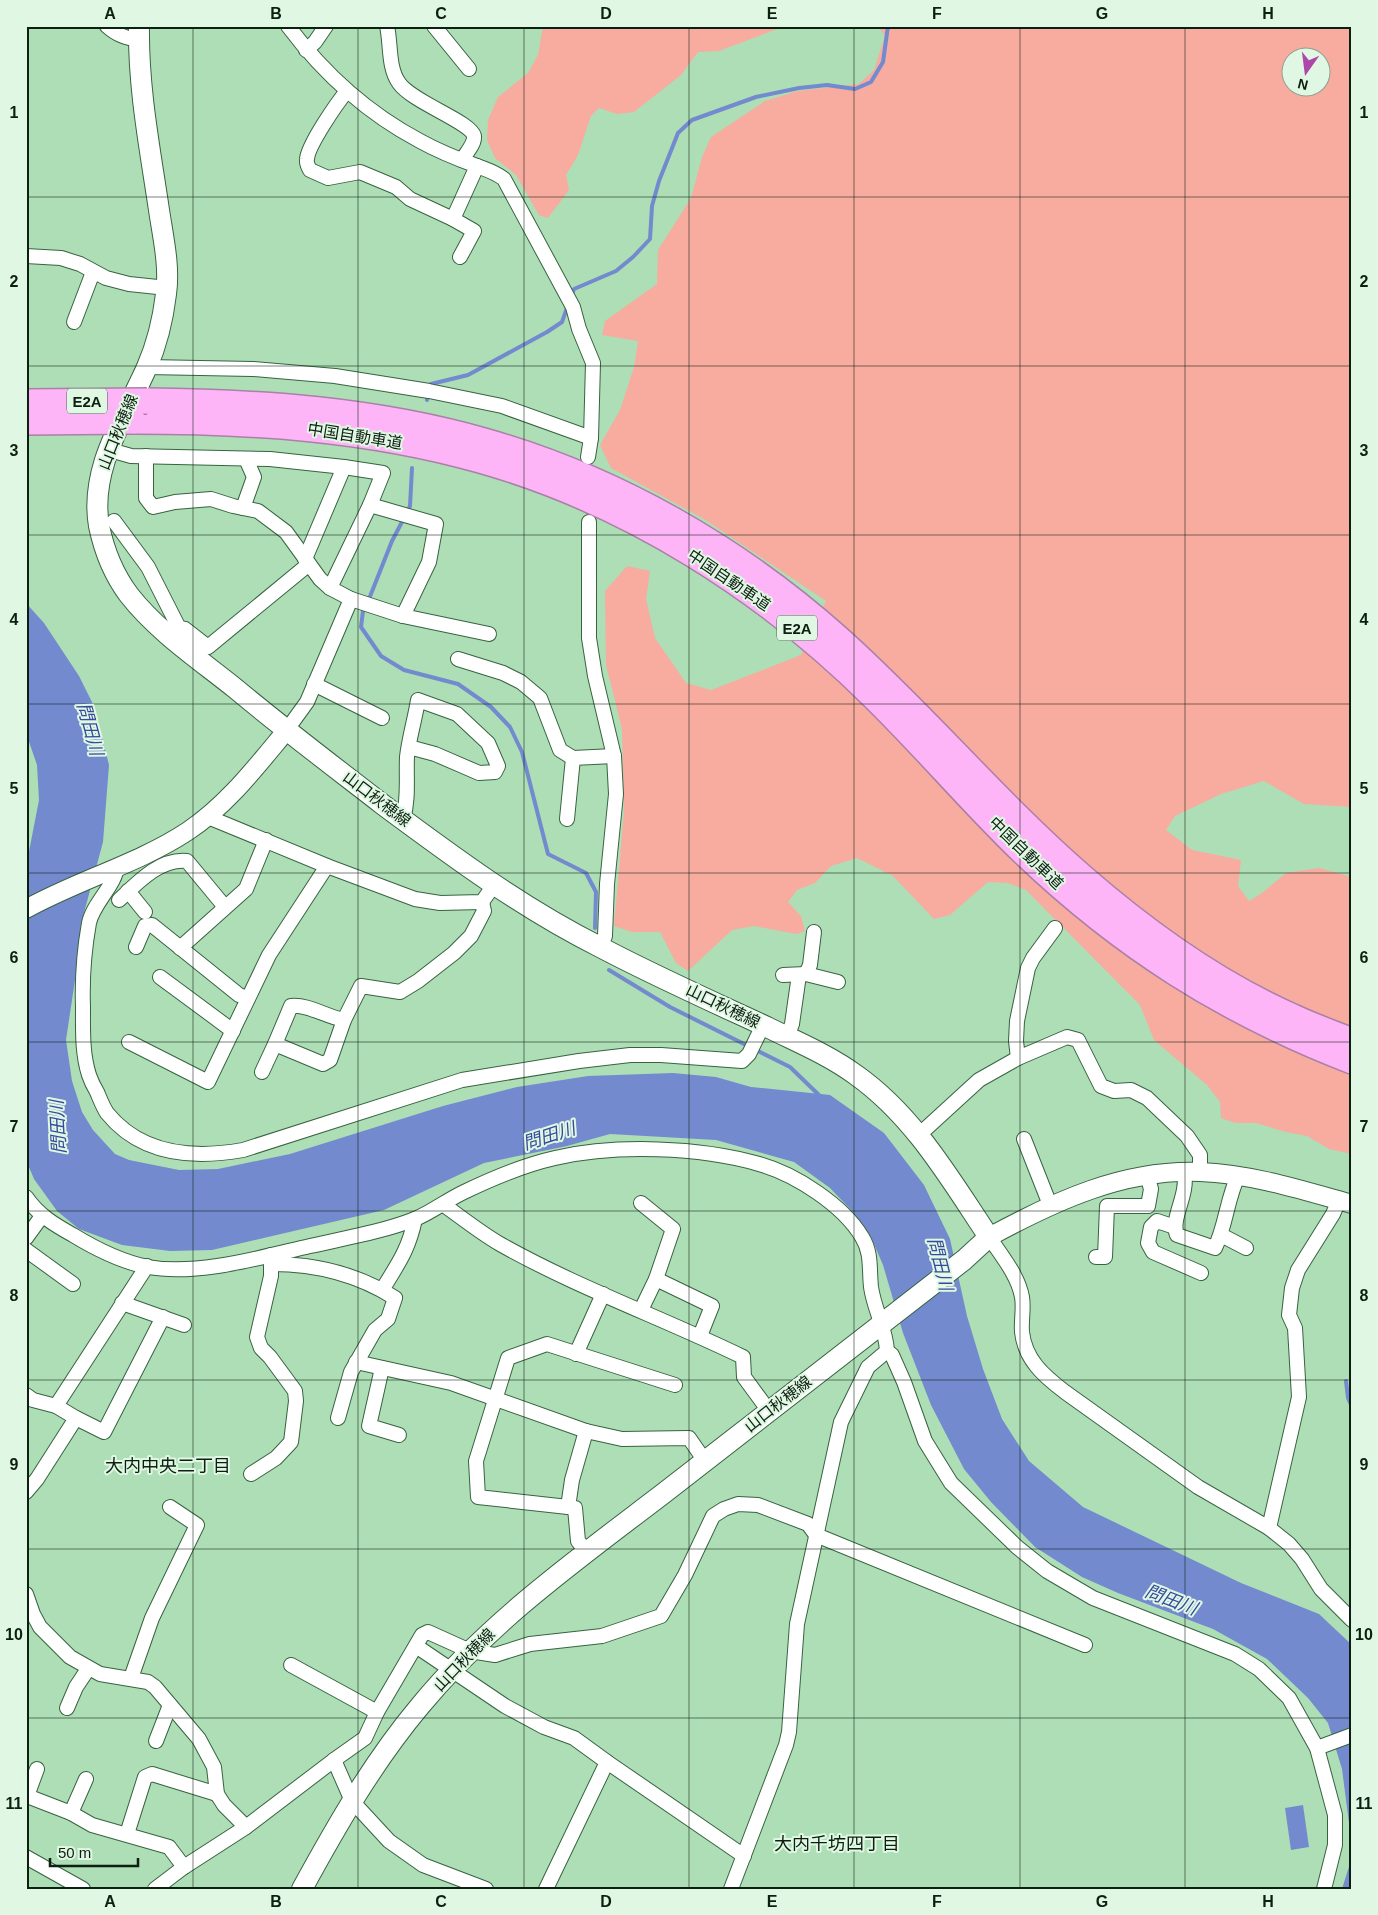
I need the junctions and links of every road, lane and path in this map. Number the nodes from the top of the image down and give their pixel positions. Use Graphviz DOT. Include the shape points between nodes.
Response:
graph roads {
  1 [pos="107,26"];
  2 [pos="288,26"];
  3 [pos="326,26"];
  4 [pos="387,26"];
  5 [pos="434,26"];
  6 [pos="139,33"];
  7 [pos="306,50"];
  8 [pos="469,69"];
  9 [pos="347,91"];
  10 [pos="462,160"];
  11 [pos="477,166"];
  12 [pos="454,219"];
  13 [pos="26,256"];
  14 [pos="460,257"];
  15 [pos="93,272"];
  16 [pos="167,288"];
  17 [pos="74,322"];
  18 [pos="147,367"];
  19 [pos="26,402"];
  20 [pos="140,411"];
  21 [pos="26,422"];
  22 [pos="591,438"];
  23 [pos="108,451"];
  24 [pos="146,456"];
  25 [pos="588,457"];
  26 [pos="246,459"];
  27 [pos="344,468"];
  28 [pos="370,505"];
  29 [pos="243,508"];
  30 [pos="114,521"];
  31 [pos="589,522"];
  32 [pos="307,561"];
  33 [pos="330,588"];
  34 [pos="352,599"];
  35 [pos="403,616"];
  36 [pos="176,633"];
  37 [pos="489,634"];
  38 [pos="458,659"];
  39 [pos="314,684"];
  40 [pos="382,718"];
  41 [pos="286,731"];
  42 [pos="409,747"];
  43 [pos="614,756"];
  44 [pos="573,758"];
  45 [pos="208,817"];
  46 [pos="403,819"];
  47 [pos="567,819"];
  48 [pos="266,840"];
  49 [pos="326,866"];
  50 [pos="111,869"];
  51 [pos="494,885"];
  52 [pos="482,902"];
  53 [pos="225,906"];
  54 [pos="26,908"];
  55 [pos="145,912"];
  56 [pos="1055,928"];
  57 [pos="814,932"];
  58 [pos="136,947"];
  59 [pos="600,947"];
  60 [pos="180,948"];
  61 [pos="783,975"];
  62 [pos="803,975"];
  63 [pos="160,977"];
  64 [pos="838,982"];
  65 [pos="248,998"];
  66 [pos="344,1020"];
  67 [pos="764,1026"];
  68 [pos="233,1031"];
  69 [pos="787,1037"];
  70 [pos="1352,1041"];
  71 [pos="129,1042"];
  72 [pos="275,1044"];
  73 [pos="1018,1058"];
  74 [pos="1352,1061"];
  75 [pos="262,1072"];
  76 [pos="920,1134"];
  77 [pos="1024,1138"];
  78 [pos="1192,1172"];
  79 [pos="1147,1175"];
  80 [pos="1238,1176"];
  81 [pos="26,1197"];
  82 [pos="1345,1202"];
  83 [pos="641,1203"];
  84 [pos="444,1204"];
  85 [pos="1050,1205"];
  86 [pos="42,1216"];
  87 [pos="414,1219"];
  88 [pos="1175,1227"];
  89 [pos="1221,1235"];
  90 [pos="989,1236"];
  91 [pos="26,1238"];
  92 [pos="1246,1248"];
  93 [pos="26,1250"];
  94 [pos="1106,1257"];
  95 [pos="272,1259"];
  96 [pos="147,1266"];
  97 [pos="1201,1273"];
  98 [pos="656,1279"];
  99 [pos="73,1284"];
  100 [pos="382,1290"];
  101 [pos="603,1294"];
  102 [pos="122,1303"];
  103 [pos="641,1310"];
  104 [pos="163,1317"];
  105 [pos="884,1321"];
  106 [pos="184,1325"];
  107 [pos="700,1336"];
  108 [pos="887,1351"];
  109 [pos="576,1354"];
  110 [pos="356,1362"];
  111 [pos="382,1368"];
  112 [pos="675,1384"];
  113 [pos="26,1395"];
  114 [pos="496,1398"];
  115 [pos="56,1406"];
  116 [pos="769,1411"];
  117 [pos="76,1418"];
  118 [pos="338,1418"];
  119 [pos="586,1431"];
  120 [pos="399,1436"];
  121 [pos="705,1461"];
  122 [pos="251,1474"];
  123 [pos="26,1492"];
  124 [pos="170,1507"];
  125 [pos="568,1507"];
  126 [pos="1269,1528"];
  127 [pos="816,1535"];
  128 [pos="586,1552"];
  129 [pos="26,1594"];
  130 [pos="1352,1620"];
  131 [pos="1085,1645"];
  132 [pos="416,1646"];
  133 [pos="470,1651"];
  134 [pos="291,1665"];
  135 [pos="88,1669"];
  136 [pos="451,1671"];
  137 [pos="131,1678"];
  138 [pos="170,1705"];
  139 [pos="67,1708"];
  140 [pos="377,1712"];
  141 [pos="1352,1735"];
  142 [pos="156,1741"];
  143 [pos="1317,1748"];
  144 [pos="334,1760"];
  145 [pos="607,1762"];
  146 [pos="37,1770"];
  147 [pos="86,1779"];
  148 [pos="217,1794"];
  149 [pos="352,1801"];
  150 [pos="71,1813"];
  151 [pos="246,1827"];
  152 [pos="127,1834"];
  153 [pos="744,1856"];
  154 [pos="26,1858"];
  155 [pos="184,1867"];
  156 [pos="83,1889"];
  157 [pos="155,1889"];
  158 [pos="302,1889"];
  159 [pos="486,1889"];
  160 [pos="546,1889"];
  161 [pos="731,1889"];
  162 [pos="1324,1889"];
  1 -- 6 [label="street" via="120,35"];
  2 -- 7 [label="street"];
  3 -- 7 [label="street"];
  4 -- 10 [label="street" via="398,82 409,95 460,122 474,135 474,143"];
  5 -- 8 [label="street"];
  6 -- 16 [label="main road, 山口秋穂線" via="140,74"];
  7 -- 9 [label="street"];
  9 -- 10 [label="street" via="386,122"];
  9 -- 12 [label="street" via="309,152 306,163 310,170 328,178 360,172 396,186 410,199"];
  10 -- 11 [label="street"];
  11 -- 12 [label="street"];
  11 -- 22 [label="street" via="496,172 504,179 574,306 579,329 593,363"];
  12 -- 14 [label="street" via="474,231"];
  13 -- 15 [label="street" via="61,258"];
  15 -- 16 [label="street" via="129,284"];
  15 -- 17 [label="street"];
  16 -- 18 [label="main road, 山口秋穂線" via="158,338"];
  18 -- 22 [label="street" via="253,369 335,376 429,391 502,406"];
  18 -- 23 [label="main road, 山口秋穂線"];
  19 -- 20 [label="highway, 中国自動車道 / E2A, bridge"];
  20 -- 21 [label="highway, 中国自動車道 / E2A, bridge"];
  20 -- 70 [label="highway, 中国自動車道 / E2A" via="256,404 388,420 482,440 621,492 677,522 777,587 838,638 1036,834 1124,912 1228,983 1291,1016"];
  20 -- 74 [label="highway, 中国自動車道 / E2A" via="314,428 383,438 479,460 534,477 613,511 669,540 718,570 815,643 874,696 1021,850 1110,928 1218,1000 1284,1033"];
  22 -- 25 [label="street"];
  23 -- 24 [label="street"];
  23 -- 36 [label="main road, 山口秋穂線" via="97,495 98,522 105,548 130,596 159,627"];
  24 -- 26 [label="street"];
  24 -- 29 [label="street" via="146,498 153,507 211,499"];
  26 -- 27 [label="street"];
  26 -- 29 [label="street" via="254,477"];
  27 -- 28 [label="street" via="383,473"];
  27 -- 32 [label="street"];
  28 -- 33 [label="street"];
  28 -- 35 [label="street" via="436,524 429,562"];
  29 -- 32 [label="street" via="258,511 286,532"];
  30 -- 36 [label="street" via="148,568"];
  31 -- 43 [label="street" via="590,638 595,676"];
  32 -- 33 [label="street"];
  32 -- 36 [label="street" via="208,647 185,629"];
  33 -- 34 [label="street"];
  34 -- 35 [label="street"];
  34 -- 39 [label="street"];
  35 -- 37 [label="street"];
  36 -- 41 [label="main road, 山口秋穂線"];
  38 -- 44 [label="street" via="522,682 540,698 560,750"];
  39 -- 40 [label="street"];
  39 -- 41 [label="street"];
  41 -- 45 [label="street"];
  41 -- 46 [label="main road, 山口秋穂線"];
  42 -- 42 [label="street" via="418,700 457,714 488,743 498,766 495,772 479,773"];
  42 -- 46 [label="street"];
  43 -- 44 [label="street"];
  43 -- 59 [label="street" via="616,794 605,936"];
  44 -- 47 [label="street"];
  45 -- 48 [label="street"];
  45 -- 50 [label="street" via="187,832"];
  46 -- 51 [label="main road, 山口秋穂線"];
  48 -- 49 [label="street"];
  48 -- 53 [label="street" via="246,889"];
  49 -- 52 [label="street" via="415,899 440,903"];
  49 -- 65 [label="street" via="269,955"];
  50 -- 54 [label="street"];
  50 -- 67 [label="street" via="117,874 99,900 90,921 82,975 83,1046 89,1076 106,1111 123,1129 146,1143 174,1152 215,1155 243,1150 462,1080 579,1061 630,1055 742,1061"];
  51 -- 52 [label="street"];
  51 -- 59 [label="main road, 山口秋穂線"];
  52 -- 66 [label="street" via="484,911 471,936 454,953 400,992 361,986"];
  53 -- 55 [label="street" via="186,860 176,859 148,874 123,895"];
  53 -- 60 [label="street"];
  56 -- 73 [label="street" via="1028,968 1017,1021"];
  57 -- 62 [label="street" via="810,965"];
  58 -- 60 [label="street" via="145,926 152,925"];
  59 -- 67 [label="main road, 山口秋穂線"];
  60 -- 65 [label="street"];
  61 -- 62 [label="street"];
  62 -- 64 [label="street"];
  62 -- 69 [label="street"];
  63 -- 68 [label="street"];
  65 -- 68 [label="street"];
  66 -- 72 [label="street" via="299,1005 291,1006"];
  66 -- 72 [label="street" via="330,1060 323,1064"];
  67 -- 69 [label="main road, 山口秋穂線"];
  68 -- 71 [label="street" via="208,1082"];
  69 -- 76 [label="main road, 山口秋穂線" via="857,1075"];
  72 -- 75 [label="street"];
  73 -- 76 [label="street" via="979,1080"];
  73 -- 78 [label="street" via="1066,1037 1078,1040 1101,1086 1114,1091 1131,1090 1147,1098 1187,1136 1200,1155"];
  76 -- 90 [label="main road, 山口秋穂線"];
  77 -- 85 [label="street"];
  78 -- 79 [label="street"];
  78 -- 80 [label="street"];
  78 -- 88 [label="street"];
  79 -- 85 [label="street" via="1081,1192"];
  79 -- 94 [label="street" via="1151,1190 1148,1206 1106,1206"];
  80 -- 82 [label="street"];
  80 -- 89 [label="street"];
  81 -- 86 [label="street"];
  82 -- 126 [label="street" via="1333,1214 1298,1270 1292,1288 1289,1315 1295,1328 1299,1396"];
  83 -- 98 [label="street" via="673,1229"];
  84 -- 87 [label="street"];
  84 -- 101 [label="street" via="498,1243"];
  84 -- 105 [label="street" via="525,1166 588,1152 676,1151 762,1165 791,1178 835,1206 863,1238 870,1257 871,1288"];
  85 -- 90 [label="street"];
  86 -- 91 [label="street"];
  86 -- 96 [label="street" via="90,1246"];
  87 -- 95 [label="street"];
  87 -- 100 [label="street" via="405,1254"];
  88 -- 89 [label="street" via="1177,1235 1182,1238 1215,1248"];
  88 -- 97 [label="street" via="1157,1221 1151,1227 1148,1243 1153,1252"];
  89 -- 92 [label="street"];
  90 -- 105 [label="main road, 山口秋穂線" via="964,1260"];
  90 -- 126 [label="street" via="1016,1280 1022,1297 1024,1348 1032,1362 1065,1392 1198,1487"];
  93 -- 99 [label="street"];
  95 -- 96 [label="street" via="183,1268"];
  95 -- 100 [label="street" via="333,1270"];
  95 -- 122 [label="street" via="256,1337 260,1348 295,1391 296,1401 291,1442 276,1458"];
  96 -- 102 [label="street"];
  98 -- 103 [label="street"];
  98 -- 107 [label="street" via="712,1306"];
  100 -- 110 [label="street" via="395,1298 388,1319 375,1330"];
  101 -- 103 [label="street"];
  101 -- 109 [label="street"];
  102 -- 104 [label="street"];
  102 -- 115 [label="street"];
  103 -- 107 [label="street"];
  104 -- 106 [label="street"];
  104 -- 117 [label="street" via="104,1432"];
  105 -- 108 [label="street"];
  105 -- 116 [label="main road, 山口秋穂線"];
  107 -- 116 [label="street" via="743,1356 744,1377"];
  108 -- 127 [label="street" via="868,1367 841,1422"];
  108 -- 143 [label="street" via="904,1382 926,1441 950,1483 1017,1547 1047,1571 1093,1598 1208,1642 1259,1669 1289,1698"];
  109 -- 112 [label="street"];
  109 -- 114 [label="street" via="546,1344 508,1358"];
  110 -- 111 [label="street"];
  110 -- 118 [label="street"];
  111 -- 114 [label="street" via="451,1383"];
  111 -- 120 [label="street" via="369,1426"];
  113 -- 115 [label="street"];
  114 -- 119 [label="street"];
  114 -- 125 [label="street" via="476,1461 478,1497"];
  115 -- 117 [label="street"];
  116 -- 121 [label="main road, 山口秋穂線"];
  117 -- 123 [label="street"];
  119 -- 121 [label="street" via="622,1438 689,1438"];
  119 -- 125 [label="street"];
  121 -- 128 [label="main road, 山口秋穂線"];
  124 -- 137 [label="street" via="198,1525 152,1618"];
  125 -- 128 [label="street" via="575,1508 578,1541"];
  126 -- 130 [label="street" via="1295,1552 1321,1589"];
  127 -- 131 [label="street"];
  127 -- 133 [label="street" via="808,1524 758,1505 738,1504 713,1516 661,1616 602,1636 530,1644 495,1655"];
  127 -- 153 [label="street" via="797,1624 786,1746"];
  128 -- 133 [label="main road, 山口秋穂線"];
  129 -- 135 [label="street" via="40,1627 70,1657"];
  132 -- 133 [label="street" via="422,1635 428,1632"];
  132 -- 136 [label="street"];
  132 -- 140 [label="street"];
  133 -- 136 [label="main road, 山口秋穂線"];
  134 -- 140 [label="street"];
  135 -- 137 [label="street" via="116,1678"];
  135 -- 139 [label="street"];
  136 -- 145 [label="street" via="505,1706 544,1727 574,1738"];
  136 -- 149 [label="main road, 山口秋穂線" via="399,1732"];
  137 -- 138 [label="street" via="148,1682"];
  138 -- 142 [label="street"];
  138 -- 148 [label="street" via="199,1739 208,1755 214,1767"];
  140 -- 144 [label="street" via="365,1738"];
  141 -- 143 [label="street"];
  143 -- 162 [label="street" via="1335,1815 1335,1845"];
  144 -- 149 [label="street"];
  144 -- 151 [label="street"];
  145 -- 153 [label="street"];
  145 -- 160 [label="street"];
  146 -- 150 [label="street" via="26,1796"];
  147 -- 150 [label="street"];
  148 -- 151 [label="street"];
  148 -- 152 [label="street" via="152,1774 145,1777"];
  149 -- 158 [label="main road, 山口秋穂線"];
  149 -- 159 [label="street" via="389,1840 423,1865"];
  150 -- 152 [label="street" via="92,1825"];
  151 -- 155 [label="street"];
  152 -- 155 [label="street" via="169,1847"];
  153 -- 161 [label="street"];
  154 -- 156 [label="street"];
  155 -- 157 [label="street"];
}
